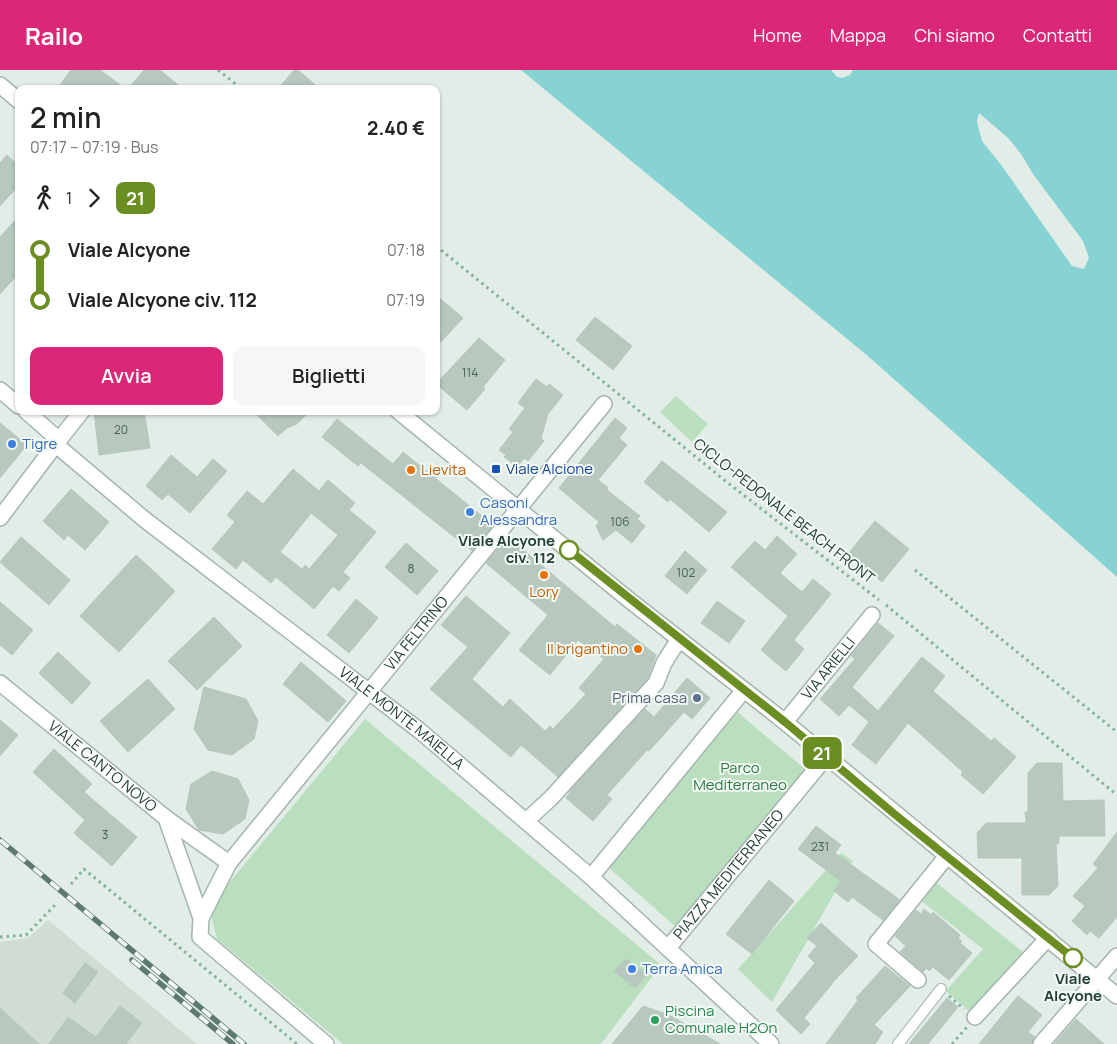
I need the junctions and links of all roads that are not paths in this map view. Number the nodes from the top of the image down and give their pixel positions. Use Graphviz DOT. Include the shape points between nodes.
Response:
graph roads {
  1 [pos="0,85"];
  2 [pos="15,98"];
  3 [pos="0,390"];
  4 [pos="15,403"];
  5 [pos="604,404"];
  6 [pos="30,415"];
  7 [pos="79,415"];
  8 [pos="403,415"];
  9 [pos="57,442"];
  10 [pos="519,510"];
  11 [pos="0,518"];
  12 [pos="872,615"];
  13 [pos="679,639"];
  14 [pos="0,683"];
  15 [pos="744,690"];
  16 [pos="369,691"];
  17 [pos="785,722"];
  18 [pos="826,757"];
  19 [pos="166,818"];
  20 [pos="526,821"];
  21 [pos="947,856"];
  22 [pos="229,863"];
  23 [pos="591,877"];
  24 [pos="201,918"];
  25 [pos="1048,938"];
  26 [pos="668,948"];
  27 [pos="1117,956"];
  28 [pos="1098,979"];
  29 [pos="918,980"];
  30 [pos="941,990"];
  31 [pos="1117,996"];
  32 [pos="972,1021"];
  33 [pos="326,1044"];
  34 [pos="772,1044"];
  35 [pos="898,1044"];
  36 [pos="1041,1044"];
  1 -- 2 [label="street"];
  3 -- 4 [label="street"];
  5 -- 10 [label="street, VIA FELTRINO"];
  6 -- 9 [label="street, VIALE MONTE MAIELLA"];
  7 -- 9 [label="street"];
  8 -- 10 [label="street"];
  9 -- 11 [label="street"];
  9 -- 16 [label="street, VIALE MONTE MAIELLA" via="144,519"];
  10 -- 13 [label="street"];
  10 -- 16 [label="street, VIA FELTRINO"];
  12 -- 17 [label="street, VIA ARIELLI"];
  13 -- 15 [label="street"];
  13 -- 20 [label="street" via="656,683"];
  14 -- 19 [label="street, VIALE CANTO NOVO"];
  15 -- 17 [label="street"];
  15 -- 23 [label="street"];
  16 -- 20 [label="street, VIALE MONTE MAIELLA"];
  16 -- 22 [label="street, VIA FELTRINO"];
  17 -- 18 [label="street"];
  18 -- 21 [label="street"];
  18 -- 26 [label="street, PIAZZA MEDITERRANEO"];
  19 -- 22 [label="street"];
  19 -- 24 [label="street, VIALE CANTO NOVO"];
  20 -- 23 [label="street, VIALE MONTE MAIELLA"];
  21 -- 25 [label="street"];
  21 -- 29 [label="street" via="876,944"];
  22 -- 24 [label="street, VIA FELTRINO"];
  23 -- 26 [label="street, VIALE MONTE MAIELLA"];
  24 -- 33 [label="street, VIALE CANTO NOVO" via="200,937"];
  25 -- 28 [label="street"];
  25 -- 32 [label="street"];
  26 -- 34 [label="street, VIALE MONTE MAIELLA"];
  27 -- 28 [label="street"];
  28 -- 31 [label="street"];
  28 -- 36 [label="street"];
  30 -- 35 [label="lane"];
}
